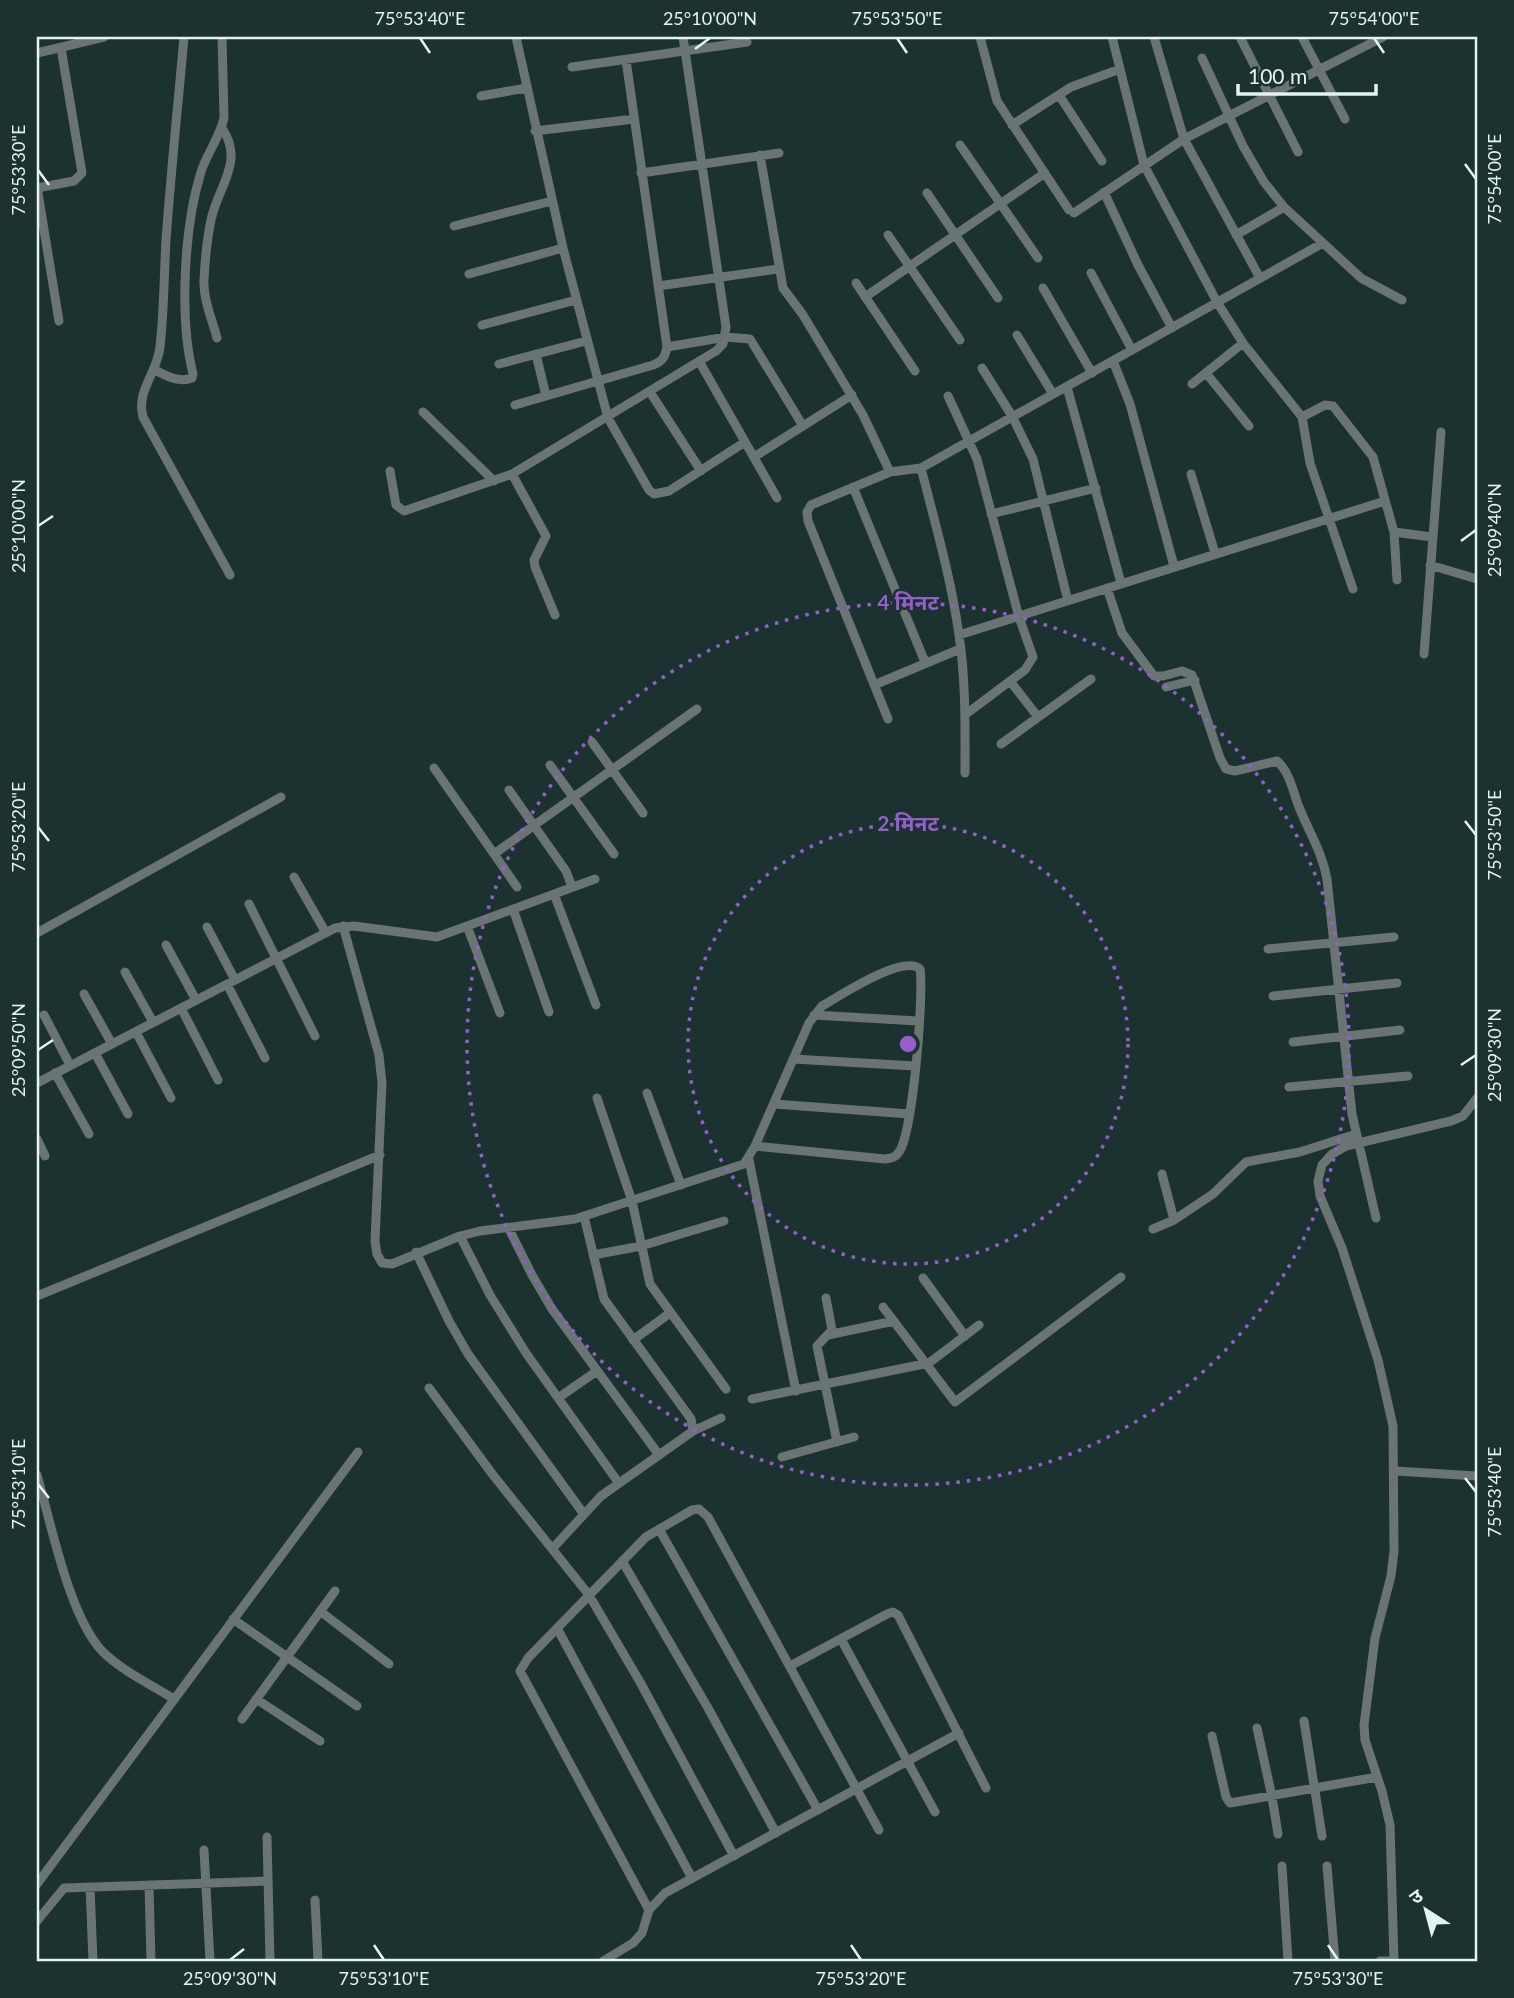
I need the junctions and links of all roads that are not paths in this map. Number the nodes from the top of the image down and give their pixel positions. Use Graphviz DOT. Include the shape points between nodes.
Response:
graph roads {
  1 [pos="104,37"];
  2 [pos="184,37"];
  3 [pos="222,37"];
  4 [pos="516,37"];
  5 [pos="683,37"];
  6 [pos="980,37"];
  7 [pos="1112,37"];
  8 [pos="1154,37"];
  9 [pos="1240,37"];
  10 [pos="1302,37"];
  11 [pos="1383,37"];
  12 [pos="85,39"];
  13 [pos="1364,41"];
  14 [pos="747,42"];
  15 [pos="61,48"];
  16 [pos="685,51"];
  17 [pos="37,53"];
  18 [pos="1202,58"];
  19 [pos="626,60"];
  20 [pos="572,67"];
  21 [pos="1120,69"];
  22 [pos="1319,69"];
  23 [pos="526,88"];
  24 [pos="1269,94"];
  25 [pos="1059,95"];
  26 [pos="481,96"];
  27 [pos="1228,116"];
  28 [pos="634,119"];
  29 [pos="1345,119"];
  30 [pos="1012,125"];
  31 [pos="222,128"];
  32 [pos="535,131"];
  33 [pos="1184,139"];
  34 [pos="960,145"];
  35 [pos="1298,152"];
  36 [pos="779,153"];
  37 [pos="760,155"];
  38 [pos="1102,161"];
  39 [pos="701,163"];
  40 [pos="1144,164"];
  41 [pos="641,173"];
  42 [pos="1045,173"];
  43 [pos="37,188"];
  44 [pos="1104,192"];
  45 [pos="928,193"];
  46 [pos="552,201"];
  47 [pos="1001,203"];
  48 [pos="1284,207"];
  49 [pos="454,226"];
  50 [pos="956,234"];
  51 [pos="1236,234"];
  52 [pos="888,235"];
  53 [pos="1323,243"];
  54 [pos="563,248"];
  55 [pos="1038,258"];
  56 [pos="910,266"];
  57 [pos="778,269"];
  58 [pos="1090,273"];
  59 [pos="469,274"];
  60 [pos="718,276"];
  61 [pos="1260,278"];
  62 [pos="856,283"];
  63 [pos="658,286"];
  64 [pos="1044,288"];
  65 [pos="865,297"];
  66 [pos="998,298"];
  67 [pos="576,300"];
  68 [pos="1402,300"];
  69 [pos="1217,302"];
  70 [pos="59,321"];
  71 [pos="482,325"];
  72 [pos="1172,328"];
  73 [pos="1017,335"];
  74 [pos="726,337"];
  75 [pos="218,338"];
  76 [pos="960,340"];
  77 [pos="586,341"];
  78 [pos="1242,343"];
  79 [pos="667,347"];
  80 [pos="1132,350"];
  81 [pos="536,354"];
  82 [pos="699,361"];
  83 [pos="1113,361"];
  84 [pos="499,363"];
  85 [pos="982,368"];
  86 [pos="155,370"];
  87 [pos="915,370"];
  88 [pos="1092,373"];
  89 [pos="1206,373"];
  90 [pos="597,381"];
  91 [pos="1192,384"];
  92 [pos="1067,387"];
  93 [pos="650,392"];
  94 [pos="1053,394"];
  95 [pos="852,395"];
  96 [pos="546,396"];
  97 [pos="948,396"];
  98 [pos="515,405"];
  99 [pos="424,412"];
  100 [pos="1012,416"];
  101 [pos="1302,417"];
  102 [pos="608,418"];
  103 [pos="803,426"];
  104 [pos="1249,426"];
  105 [pos="1441,432"];
  106 [pos="970,440"];
  107 [pos="745,442"];
  108 [pos="754,457"];
  109 [pos="921,468"];
  110 [pos="390,471"];
  111 [pos="701,471"];
  112 [pos="890,472"];
  113 [pos="512,474"];
  114 [pos="1191,474"];
  115 [pos="494,481"];
  116 [pos="853,487"];
  117 [pos="1096,488"];
  118 [pos="777,498"];
  119 [pos="1044,500"];
  120 [pos="1385,501"];
  121 [pos="991,514"];
  122 [pos="1328,518"];
  123 [pos="1394,532"];
  124 [pos="1432,537"];
  125 [pos="1215,553"];
  126 [pos="1430,565"];
  127 [pos="1174,566"];
  128 [pos="230,575"];
  129 [pos="1477,579"];
  130 [pos="1397,580"];
  131 [pos="1121,583"];
  132 [pos="1107,588"];
  133 [pos="1353,589"];
  134 [pos="1068,601"];
  135 [pos="555,615"];
  136 [pos="1019,617"];
  137 [pos="959,635"];
  138 [pos="960,649"];
  139 [pos="1424,653"];
  140 [pos="925,662"];
  141 [pos="1091,679"];
  142 [pos="1195,680"];
  143 [pos="1010,681"];
  144 [pos="874,685"];
  145 [pos="1166,687"];
  146 [pos="697,709"];
  147 [pos="966,713"];
  148 [pos="1038,717"];
  149 [pos="888,719"];
  150 [pos="592,741"];
  151 [pos="1001,744"];
  152 [pos="550,765"];
  153 [pos="434,768"];
  154 [pos="612,770"];
  155 [pos="965,774"];
  156 [pos="509,789"];
  157 [pos="281,797"];
  158 [pos="574,798"];
  159 [pos="643,813"];
  160 [pos="534,826"];
  161 [pos="494,854"];
  162 [pos="614,854"];
  163 [pos="294,877"];
  164 [pos="594,879"];
  165 [pos="517,887"];
  166 [pos="572,887"];
  167 [pos="554,894"];
  168 [pos="249,904"];
  169 [pos="513,909"];
  170 [pos="343,926"];
  171 [pos="467,926"];
  172 [pos="206,927"];
  173 [pos="37,933"];
  174 [pos="326,933"];
  175 [pos="1394,937"];
  176 [pos="1334,942"];
  177 [pos="166,945"];
  178 [pos="1268,949"];
  179 [pos="277,958"];
  180 [pos="125,971"];
  181 [pos="231,982"];
  182 [pos="1397,983"];
  183 [pos="1339,989"];
  184 [pos="84,994"];
  185 [pos="1273,996"];
  186 [pos="196,1000"];
  187 [pos="596,1005"];
  188 [pos="181,1008"];
  189 [pos="548,1012"];
  190 [pos="500,1013"];
  191 [pos="44,1015"];
  192 [pos="814,1015"];
  193 [pos="918,1021"];
  194 [pos="153,1022"];
  195 [pos="1400,1030"];
  196 [pos="136,1032"];
  197 [pos="315,1036"];
  198 [pos="1345,1036"];
  199 [pos="1293,1042"];
  200 [pos="112,1044"];
  201 [pos="95,1052"];
  202 [pos="265,1058"];
  203 [pos="793,1059"];
  204 [pos="71,1065"];
  205 [pos="915,1066"];
  206 [pos="55,1073"];
  207 [pos="1408,1076"];
  208 [pos="218,1080"];
  209 [pos="1349,1080"];
  210 [pos="37,1083"];
  211 [pos="1289,1087"];
  212 [pos="647,1093"];
  213 [pos="171,1098"];
  214 [pos="597,1098"];
  215 [pos="1477,1098"];
  216 [pos="774,1104"];
  217 [pos="128,1114"];
  218 [pos="910,1114"];
  219 [pos="89,1134"];
  220 [pos="37,1139"];
  221 [pos="1357,1139"];
  222 [pos="755,1146"];
  223 [pos="380,1155"];
  224 [pos="46,1156"];
  225 [pos="749,1160"];
  226 [pos="1162,1174"];
  227 [pos="681,1185"];
  228 [pos="632,1201"];
  229 [pos="584,1216"];
  230 [pos="1376,1218"];
  231 [pos="1174,1220"];
  232 [pos="724,1221"];
  233 [pos="509,1229"];
  234 [pos="1153,1229"];
  235 [pos="460,1236"];
  236 [pos="641,1246"];
  237 [pos="416,1252"];
  238 [pos="593,1255"];
  239 [pos="1121,1277"];
  240 [pos="923,1278"];
  241 [pos="37,1296"];
  242 [pos="826,1298"];
  243 [pos="883,1307"];
  244 [pos="670,1313"];
  245 [pos="894,1321"];
  246 [pos="979,1325"];
  247 [pos="827,1336"];
  248 [pos="965,1336"];
  249 [pos="633,1340"];
  250 [pos="926,1363"];
  251 [pos="597,1371"];
  252 [pos="825,1385"];
  253 [pos="429,1388"];
  254 [pos="726,1389"];
  255 [pos="796,1391"];
  256 [pos="558,1398"];
  257 [pos="752,1399"];
  258 [pos="721,1418"];
  259 [pos="693,1430"];
  260 [pos="854,1437"];
  261 [pos="836,1442"];
  262 [pos="358,1452"];
  263 [pos="659,1455"];
  264 [pos="782,1457"];
  265 [pos="1395,1471"];
  266 [pos="37,1475"];
  267 [pos="1477,1476"];
  268 [pos="618,1482"];
  269 [pos="583,1513"];
  270 [pos="659,1529"];
  271 [pos="552,1549"];
  272 [pos="622,1560"];
  273 [pos="335,1591"];
  274 [pos="589,1595"];
  275 [pos="320,1611"];
  276 [pos="233,1619"];
  277 [pos="557,1628"];
  278 [pos="841,1639"];
  279 [pos="286,1656"];
  280 [pos="389,1664"];
  281 [pos="790,1666"];
  282 [pos="174,1699"];
  283 [pos="256,1699"];
  284 [pos="357,1706"];
  285 [pos="242,1719"];
  286 [pos="1304,1721"];
  287 [pos="1257,1728"];
  288 [pos="959,1733"];
  289 [pos="1212,1736"];
  290 [pos="320,1741"];
  291 [pos="908,1761"];
  292 [pos="1377,1777"];
  293 [pos="986,1788"];
  294 [pos="1316,1788"];
  295 [pos="857,1789"];
  296 [pos="1272,1797"];
  297 [pos="818,1810"];
  298 [pos="935,1812"];
  299 [pos="879,1830"];
  300 [pos="776,1833"];
  301 [pos="1278,1833"];
  302 [pos="1322,1836"];
  303 [pos="267,1837"];
  304 [pos="204,1850"];
  305 [pos="734,1856"];
  306 [pos="1282,1866"];
  307 [pos="1327,1867"];
  308 [pos="692,1878"];
  309 [pos="206,1881"];
  310 [pos="268,1881"];
  311 [pos="37,1884"];
  312 [pos="149,1885"];
  313 [pos="90,1887"];
  314 [pos="314,1900"];
  315 [pos="649,1910"];
  316 [pos="37,1921"];
  317 [pos="93,1961"];
  318 [pos="151,1961"];
  319 [pos="210,1961"];
  320 [pos="270,1961"];
  321 [pos="318,1961"];
  322 [pos="603,1961"];
  323 [pos="1289,1961"];
  324 [pos="1335,1961"];
  325 [pos="1380,1961"];
  326 [pos="1394,1961"];
  1 -- 12 [label="street"];
  2 -- 86 [label="street"];
  3 -- 31 [label="street"];
  4 -- 23 [label="street"];
  5 -- 16 [label="street"];
  6 -- 30 [label="street" via="998,101"];
  7 -- 21 [label="street"];
  8 -- 33 [label="street"];
  9 -- 24 [label="street"];
  10 -- 22 [label="street"];
  11 -- 13 [label="street"];
  12 -- 15 [label="street"];
  13 -- 22 [label="street"];
  14 -- 16 [label="street"];
  15 -- 17 [label="street"];
  15 -- 43 [label="street" via="82,173 74,181"];
  16 -- 19 [label="street"];
  16 -- 39 [label="street"];
  18 -- 27 [label="street"];
  19 -- 20 [label="street"];
  19 -- 28 [label="street"];
  21 -- 25 [label="street"];
  21 -- 40 [label="street"];
  22 -- 24 [label="street"];
  22 -- 29 [label="street"];
  23 -- 26 [label="street"];
  23 -- 32 [label="street"];
  24 -- 27 [label="street"];
  24 -- 35 [label="street"];
  25 -- 30 [label="street"];
  25 -- 38 [label="street"];
  27 -- 33 [label="street"];
  27 -- 48 [label="street" via="1264,182"];
  28 -- 32 [label="street"];
  28 -- 41 [label="street"];
  30 -- 42 [label="street"];
  31 -- 75 [label="street" via="231,148 231,164 211,219 204,282"];
  31 -- 86 [label="street" via="202,170 188,245 186,335 193,374 183,380"];
  32 -- 46 [label="street"];
  33 -- 40 [label="street"];
  33 -- 51 [label="street"];
  34 -- 47 [label="street"];
  36 -- 37 [label="street"];
  37 -- 39 [label="street"];
  37 -- 57 [label="street"];
  39 -- 41 [label="street"];
  39 -- 60 [label="street"];
  40 -- 44 [label="street"];
  40 -- 69 [label="street"];
  41 -- 63 [label="street"];
  42 -- 44 [label="street" via="1072,211"];
  42 -- 47 [label="street"];
  43 -- 70 [label="street"];
  44 -- 72 [label="street"];
  45 -- 50 [label="street"];
  46 -- 49 [label="street"];
  46 -- 54 [label="street"];
  47 -- 50 [label="street"];
  47 -- 55 [label="street"];
  48 -- 51 [label="street"];
  48 -- 53 [label="street"];
  50 -- 56 [label="street"];
  50 -- 66 [label="street"];
  51 -- 61 [label="street"];
  52 -- 56 [label="street"];
  53 -- 61 [label="street"];
  53 -- 68 [label="street" via="1362,278"];
  54 -- 59 [label="street"];
  54 -- 67 [label="street"];
  56 -- 65 [label="street"];
  56 -- 76 [label="street"];
  57 -- 60 [label="street"];
  57 -- 95 [label="street" via="788,295"];
  58 -- 80 [label="street"];
  60 -- 63 [label="street"];
  60 -- 74 [label="street"];
  61 -- 69 [label="street"];
  62 -- 65 [label="street"];
  63 -- 79 [label="street"];
  64 -- 88 [label="street"];
  65 -- 87 [label="street"];
  67 -- 71 [label="street"];
  67 -- 77 [label="street"];
  69 -- 72 [label="street"];
  69 -- 78 [label="street"];
  72 -- 80 [label="street"];
  73 -- 94 [label="street"];
  74 -- 79 [label="street"];
  74 -- 82 [label="street" via="716,351"];
  74 -- 103 [label="street" via="750,339"];
  77 -- 81 [label="street"];
  77 -- 90 [label="street"];
  78 -- 89 [label="street"];
  78 -- 101 [label="street"];
  79 -- 90 [label="street" via="662,361"];
  80 -- 83 [label="street"];
  81 -- 84 [label="street"];
  81 -- 96 [label="street"];
  82 -- 93 [label="street"];
  82 -- 107 [label="street"];
  83 -- 88 [label="street"];
  83 -- 127 [label="street" via="1130,404"];
  85 -- 100 [label="street"];
  86 -- 128 [label="street" via="141,396 144,417"];
  88 -- 92 [label="street"];
  89 -- 91 [label="street"];
  89 -- 104 [label="street"];
  90 -- 96 [label="street"];
  90 -- 102 [label="street"];
  92 -- 94 [label="street"];
  92 -- 117 [label="street"];
  93 -- 102 [label="street"];
  93 -- 111 [label="street"];
  94 -- 100 [label="street"];
  95 -- 103 [label="street"];
  95 -- 112 [label="street"];
  96 -- 98 [label="street"];
  97 -- 106 [label="street"];
  99 -- 115 [label="street"];
  100 -- 106 [label="street"];
  100 -- 119 [label="street" via="1033,459"];
  101 -- 120 [label="street" via="1333,405 1373,457"];
  101 -- 122 [label="street" via="1310,463"];
  102 -- 111 [label="street" via="654,494 669,491"];
  102 -- 113 [label="street"];
  103 -- 108 [label="street"];
  105 -- 124 [label="street"];
  106 -- 109 [label="street"];
  106 -- 121 [label="street"];
  107 -- 108 [label="street"];
  107 -- 111 [label="street"];
  108 -- 118 [label="street"];
  109 -- 112 [label="street"];
  109 -- 137 [label="street"];
  110 -- 115 [label="street" via="396,505 404,511"];
  112 -- 116 [label="street"];
  113 -- 115 [label="street"];
  113 -- 135 [label="street" via="546,536 534,560"];
  114 -- 125 [label="street"];
  116 -- 140 [label="street"];
  116 -- 144 [label="street" via="817,502 807,512"];
  117 -- 119 [label="street"];
  117 -- 131 [label="street"];
  119 -- 121 [label="street"];
  119 -- 134 [label="street"];
  120 -- 122 [label="street"];
  120 -- 123 [label="street"];
  121 -- 136 [label="street"];
  122 -- 125 [label="street"];
  122 -- 133 [label="street"];
  123 -- 124 [label="street"];
  123 -- 130 [label="street"];
  124 -- 126 [label="street"];
  125 -- 127 [label="street"];
  126 -- 129 [label="street"];
  126 -- 139 [label="street"];
  127 -- 131 [label="street"];
  131 -- 132 [label="street"];
  132 -- 134 [label="street"];
  132 -- 142 [label="street" via="1122,633 1154,676 1182,671"];
  134 -- 136 [label="street"];
  136 -- 137 [label="street"];
  136 -- 143 [label="street" via="1033,657 1030,666"];
  137 -- 138 [label="street"];
  138 -- 140 [label="street"];
  138 -- 147 [label="street"];
  140 -- 144 [label="street"];
  141 -- 148 [label="street"];
  142 -- 145 [label="street"];
  142 -- 176 [label="street" via="1226,769 1235,771 1272,761 1282,765 1324,860"];
  143 -- 147 [label="street"];
  143 -- 148 [label="street"];
  144 -- 149 [label="street"];
  146 -- 154 [label="street"];
  147 -- 155 [label="street"];
  148 -- 151 [label="street"];
  150 -- 154 [label="street"];
  152 -- 158 [label="street"];
  153 -- 161 [label="street"];
  154 -- 158 [label="street"];
  154 -- 159 [label="street"];
  156 -- 160 [label="street"];
  157 -- 173 [label="street"];
  158 -- 160 [label="street"];
  158 -- 162 [label="street"];
  160 -- 161 [label="street"];
  160 -- 166 [label="street"];
  161 -- 165 [label="street"];
  163 -- 174 [label="street"];
  164 -- 166 [label="street"];
  166 -- 167 [label="street"];
  167 -- 169 [label="street"];
  167 -- 187 [label="street"];
  168 -- 179 [label="street"];
  169 -- 171 [label="street"];
  169 -- 189 [label="street"];
  170 -- 171 [label="street" via="437,937"];
  170 -- 174 [label="street"];
  170 -- 223 [label="street" via="379,1055"];
  171 -- 190 [label="street"];
  172 -- 181 [label="street"];
  174 -- 179 [label="street"];
  175 -- 176 [label="street"];
  176 -- 178 [label="street"];
  176 -- 183 [label="street"];
  177 -- 186 [label="street"];
  179 -- 181 [label="street"];
  179 -- 197 [label="street"];
  180 -- 194 [label="street"];
  181 -- 186 [label="street"];
  181 -- 202 [label="street"];
  182 -- 183 [label="street"];
  183 -- 185 [label="street"];
  183 -- 198 [label="street"];
  184 -- 200 [label="street"];
  186 -- 188 [label="street"];
  188 -- 194 [label="street"];
  188 -- 208 [label="street"];
  191 -- 204 [label="street"];
  192 -- 193 [label="street"];
  192 -- 193 [label="street" via="822,1006 890,970 916,965 920,969"];
  192 -- 203 [label="street"];
  193 -- 205 [label="street"];
  194 -- 196 [label="street"];
  195 -- 198 [label="street"];
  196 -- 200 [label="street"];
  196 -- 213 [label="street"];
  198 -- 199 [label="street"];
  198 -- 209 [label="street"];
  200 -- 201 [label="street"];
  201 -- 204 [label="street"];
  201 -- 217 [label="street"];
  203 -- 205 [label="street"];
  203 -- 216 [label="street"];
  204 -- 206 [label="street"];
  205 -- 218 [label="street"];
  206 -- 210 [label="street"];
  206 -- 219 [label="street"];
  207 -- 209 [label="street"];
  209 -- 211 [label="street"];
  209 -- 221 [label="street"];
  212 -- 227 [label="street"];
  214 -- 228 [label="street"];
  215 -- 221 [label="street" via="1463,1116 1451,1121"];
  216 -- 218 [label="street"];
  216 -- 222 [label="street"];
  218 -- 222 [label="street" via="901,1150 891,1158"];
  220 -- 224 [label="street"];
  221 -- 230 [label="street"];
  221 -- 231 [label="street" via="1246,1162 1213,1194"];
  221 -- 265 [label="street" via="1332,1154 1322,1165 1318,1181 1378,1360 1391,1414"];
  222 -- 225 [label="street"];
  223 -- 237 [label="street" via="377,1254 382,1263 392,1264"];
  223 -- 241 [label="street"];
  225 -- 227 [label="street"];
  225 -- 255 [label="street"];
  226 -- 231 [label="street"];
  227 -- 228 [label="street"];
  228 -- 229 [label="street"];
  228 -- 236 [label="street"];
  229 -- 233 [label="street"];
  229 -- 238 [label="street"];
  231 -- 234 [label="street"];
  232 -- 236 [label="street"];
  233 -- 235 [label="street"];
  233 -- 251 [label="street" via="552,1309"];
  235 -- 237 [label="street"];
  235 -- 256 [label="street" via="490,1295"];
  236 -- 238 [label="street"];
  236 -- 244 [label="street" via="650,1284"];
  237 -- 269 [label="street" via="468,1354"];
  238 -- 249 [label="street" via="604,1299"];
  239 -- 250 [label="street" via="955,1402"];
  240 -- 248 [label="street"];
  242 -- 247 [label="street" via="832,1330"];
  243 -- 245 [label="street"];
  244 -- 249 [label="street"];
  244 -- 254 [label="street"];
  245 -- 247 [label="street"];
  245 -- 250 [label="street"];
  246 -- 248 [label="street"];
  247 -- 252 [label="street" via="817,1346"];
  248 -- 250 [label="street"];
  249 -- 259 [label="street" via="691,1419"];
  250 -- 252 [label="street"];
  251 -- 256 [label="street"];
  251 -- 263 [label="street"];
  252 -- 255 [label="street"];
  252 -- 261 [label="street"];
  253 -- 271 [label="street"];
  255 -- 257 [label="street"];
  256 -- 268 [label="street"];
  258 -- 259 [label="street"];
  259 -- 263 [label="street"];
  260 -- 261 [label="street"];
  261 -- 264 [label="street"];
  262 -- 276 [label="street"];
  263 -- 268 [label="street"];
  265 -- 267 [label="street"];
  265 -- 292 [label="street" via="1391,1576 1375,1638 1364,1725"];
  266 -- 282 [label="street" via="74,1604 87,1630 117,1663"];
  268 -- 269 [label="street"];
  269 -- 271 [label="street"];
  270 -- 272 [label="street"];
  270 -- 281 [label="street" via="692,1510 704,1512"];
  270 -- 297 [label="street"];
  271 -- 274 [label="street"];
  272 -- 274 [label="street"];
  272 -- 300 [label="street"];
  273 -- 275 [label="street"];
  274 -- 277 [label="street"];
  274 -- 305 [label="street"];
  275 -- 279 [label="street"];
  275 -- 280 [label="street"];
  276 -- 279 [label="street"];
  276 -- 282 [label="street"];
  277 -- 308 [label="street"];
  277 -- 315 [label="street" via="520,1671"];
  278 -- 281 [label="street"];
  278 -- 288 [label="street" via="887,1614 898,1615"];
  278 -- 291 [label="street"];
  279 -- 283 [label="street"];
  279 -- 284 [label="street"];
  281 -- 295 [label="street"];
  282 -- 311 [label="street"];
  283 -- 285 [label="street"];
  283 -- 290 [label="street"];
  286 -- 294 [label="street"];
  287 -- 296 [label="street"];
  288 -- 291 [label="street"];
  288 -- 293 [label="street"];
  289 -- 296 [label="street" via="1227,1802"];
  291 -- 295 [label="street"];
  291 -- 298 [label="street"];
  292 -- 294 [label="street"];
  292 -- 326 [label="street" via="1390,1825"];
  294 -- 296 [label="street"];
  294 -- 302 [label="street"];
  295 -- 297 [label="street"];
  295 -- 299 [label="street"];
  296 -- 301 [label="street"];
  297 -- 300 [label="street"];
  300 -- 305 [label="street"];
  303 -- 310 [label="street"];
  304 -- 309 [label="street"];
  305 -- 308 [label="street"];
  306 -- 323 [label="street"];
  307 -- 324 [label="street"];
  308 -- 315 [label="street" via="665,1893"];
  309 -- 310 [label="street"];
  309 -- 312 [label="street"];
  309 -- 319 [label="street"];
  310 -- 320 [label="street"];
  312 -- 313 [label="street"];
  312 -- 318 [label="street"];
  313 -- 316 [label="street" via="64,1888"];
  313 -- 317 [label="street"];
  314 -- 321 [label="street"];
  315 -- 322 [label="street" via="642,1933 633,1943"];
  325 -- 326 [label="street"];
}
